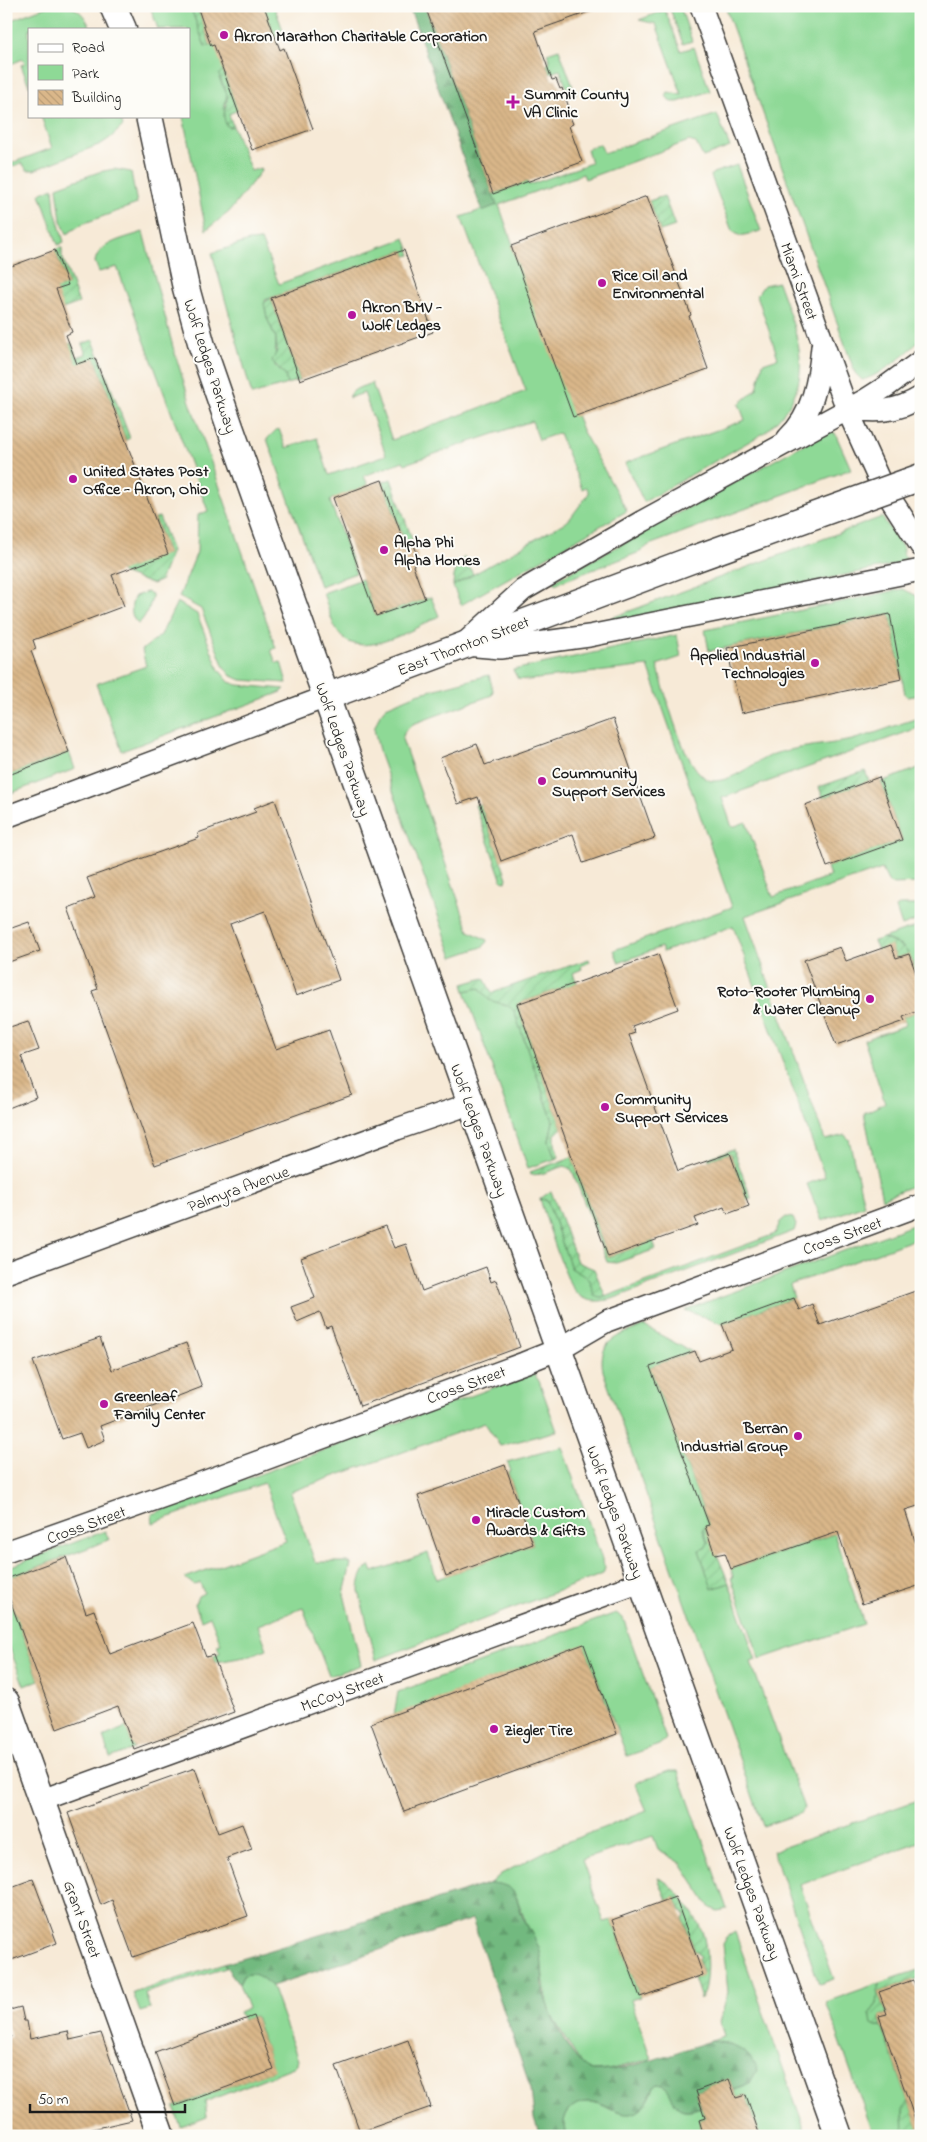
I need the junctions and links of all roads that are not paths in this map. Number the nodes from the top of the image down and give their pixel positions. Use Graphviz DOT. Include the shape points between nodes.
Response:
graph roads {
  1 [pos="113,6"];
  2 [pos="701,6"];
  3 [pos="123,28"];
  4 [pos="149,118"];
  5 [pos="822,344"];
  6 [pos="921,361"];
  7 [pos="921,397"];
  8 [pos="847,409"];
  9 [pos="779,446"];
  10 [pos="921,477"];
  11 [pos="921,546"];
  12 [pos="921,570"];
  13 [pos="462,645"];
  14 [pos="326,697"];
  15 [pos="6,817"];
  16 [pos="470,1104"];
  17 [pos="921,1205"];
  18 [pos="6,1274"];
  19 [pos="559,1349"];
  20 [pos="6,1552"];
  21 [pos="641,1582"];
  22 [pos="6,1702"];
  23 [pos="42,1800"];
  24 [pos="161,2136"];
  25 [pos="840,2136"];
  1 -- 3 [label="main road"];
  2 -- 5 [label="street, Miami Street"];
  4 -- 14 [label="main road, Wolf Ledges Parkway" via="186,288 202,346"];
  5 -- 8 [label="street, Miami Street"];
  5 -- 9 [label="street" via="820,369 805,417"];
  6 -- 8 [label="street"];
  7 -- 8 [label="street" via="890,411"];
  8 -- 9 [label="street"];
  8 -- 11 [label="street, Miami Street" via="881,484"];
  9 -- 13 [label="street" via="523,590"];
  10 -- 13 [label="main road, East Thornton Street, bridge"];
  12 -- 13 [label="street" via="590,636 500,648"];
  13 -- 14 [label="main road, East Thornton Street"];
  14 -- 15 [label="street, East Thornton Street"];
  14 -- 16 [label="main road, Wolf Ledges Parkway"];
  16 -- 18 [label="street, Palmyra Avenue"];
  16 -- 19 [label="main road, Wolf Ledges Parkway"];
  17 -- 19 [label="street, Cross Street" via="607,1321"];
  19 -- 20 [label="street, Cross Street"];
  19 -- 21 [label="main road, Wolf Ledges Parkway"];
  21 -- 23 [label="street, McCoy Street"];
  21 -- 25 [label="main road, Wolf Ledges Parkway"];
  22 -- 23 [label="main road, Grant Street"];
  23 -- 24 [label="main road, Grant Street"];
}
